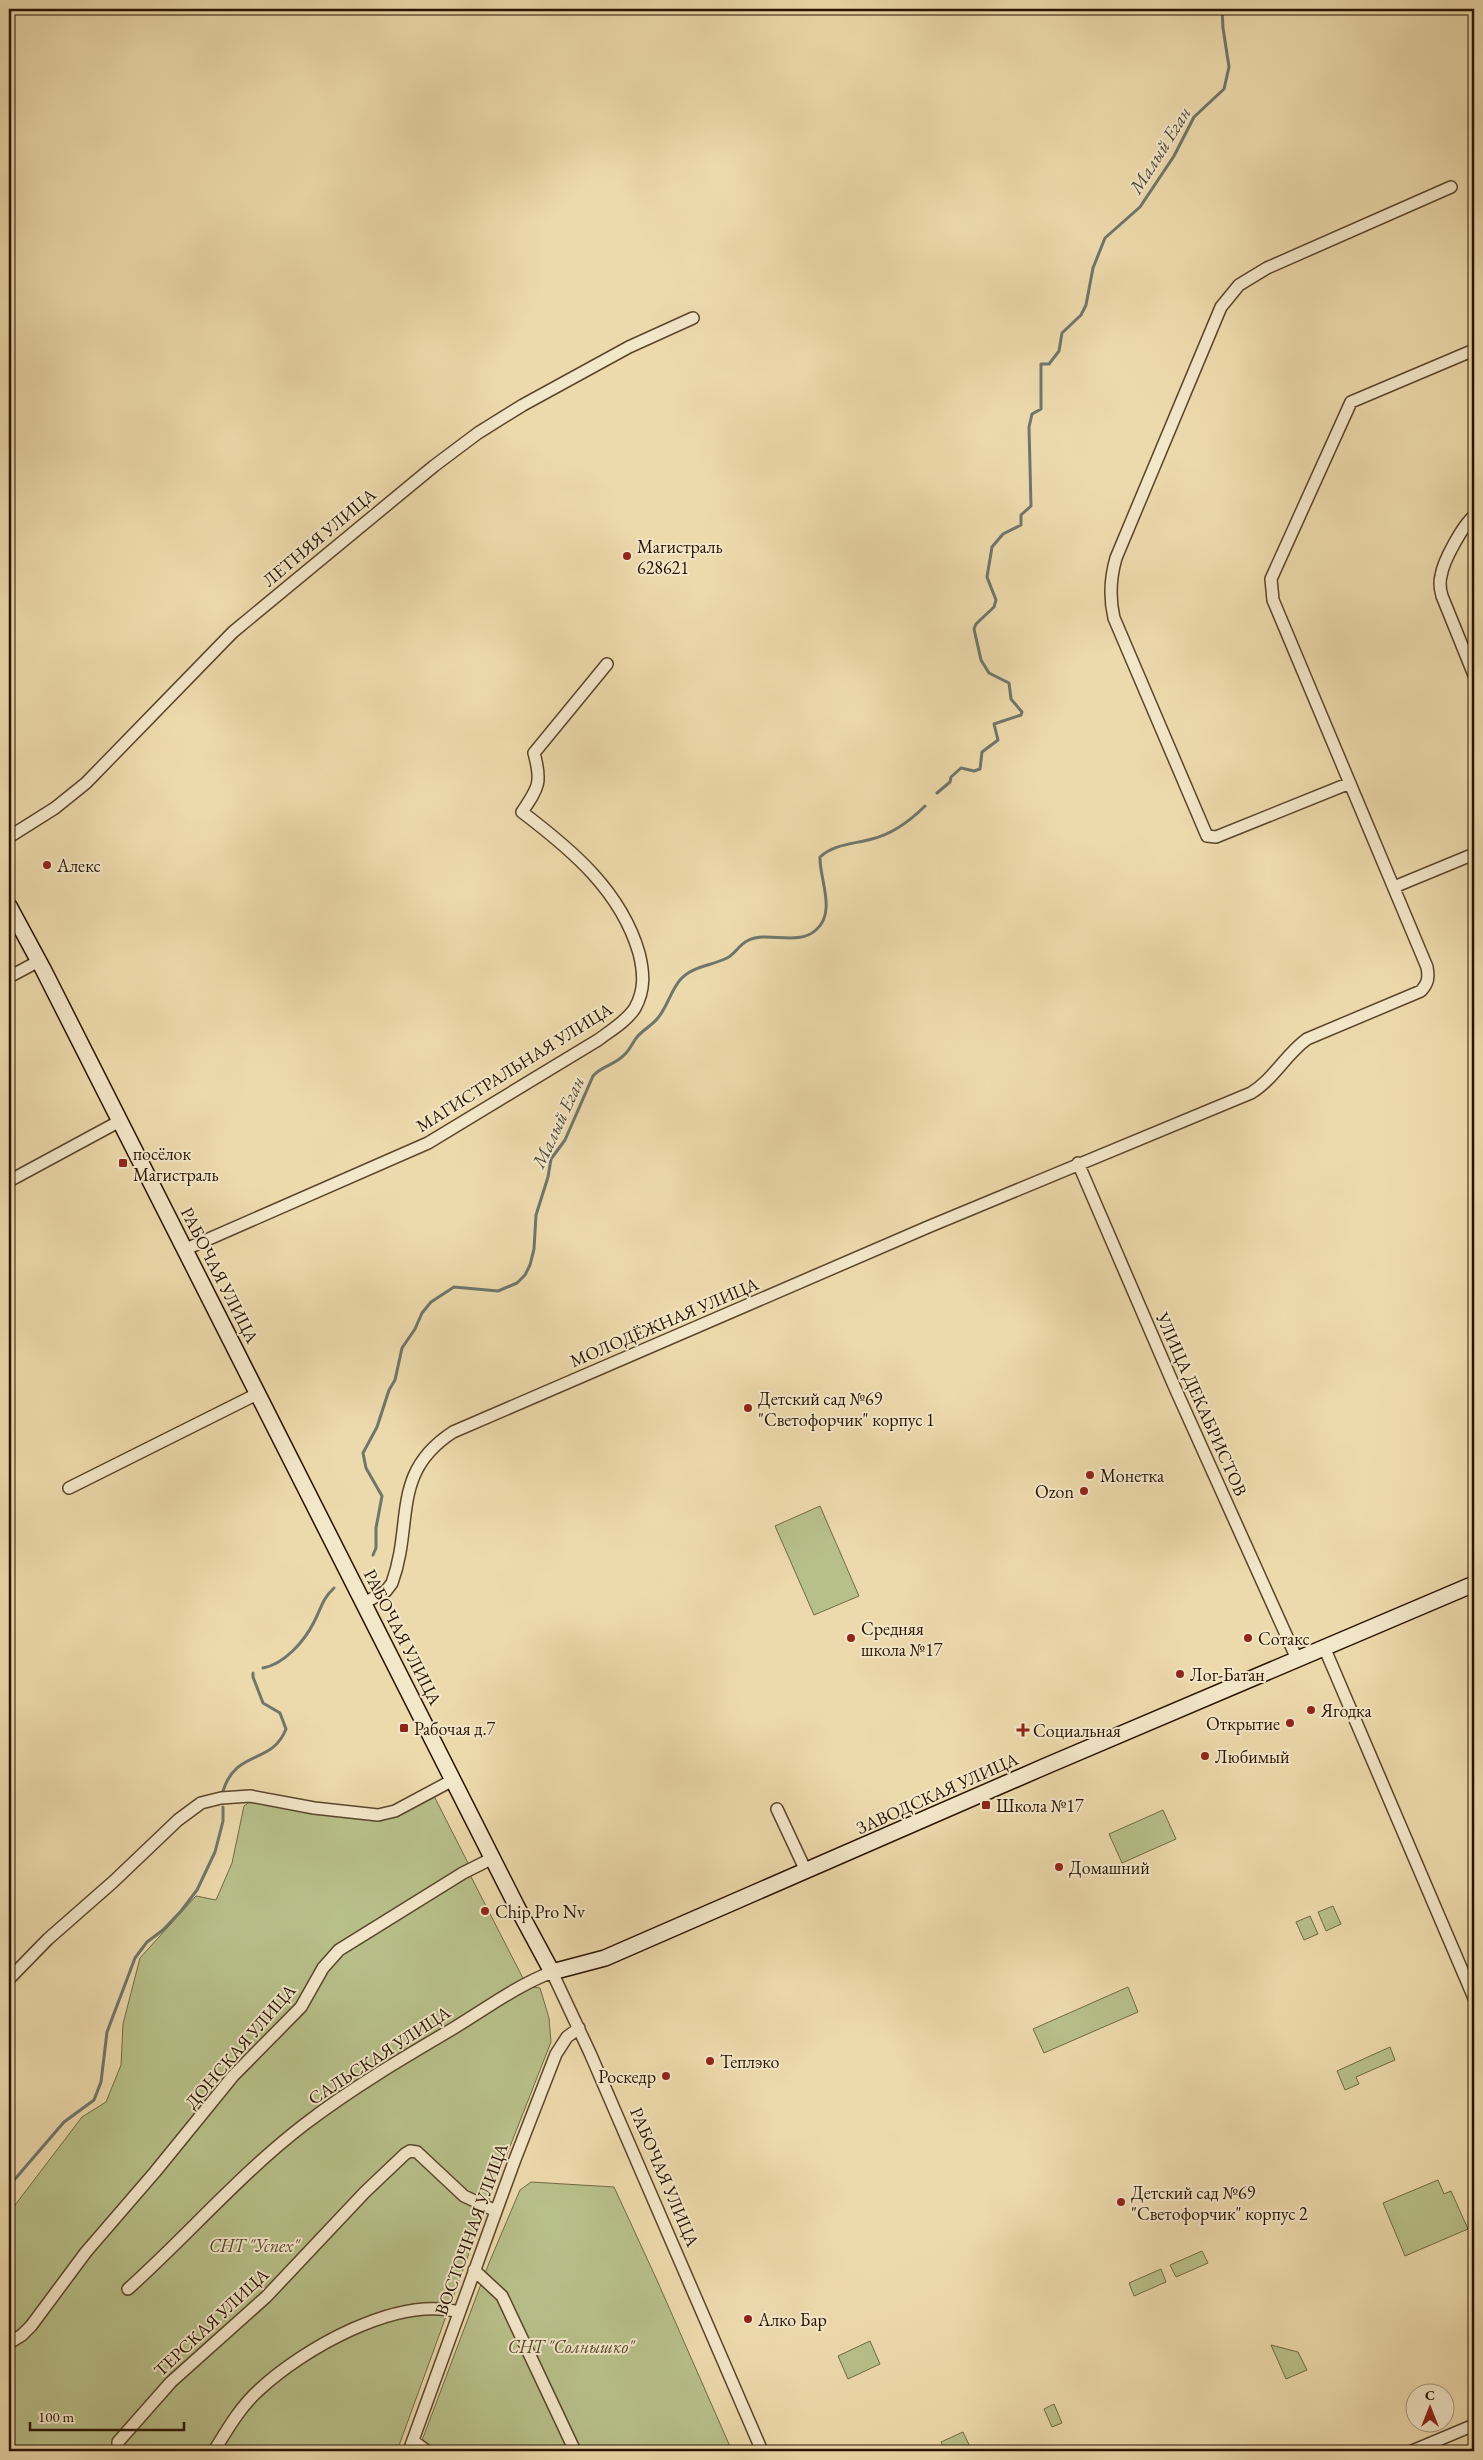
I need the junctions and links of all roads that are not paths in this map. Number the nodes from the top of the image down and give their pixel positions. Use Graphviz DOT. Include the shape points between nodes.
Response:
graph roads {
  1 [pos="1451,187"];
  2 [pos="693,318"];
  3 [pos="1474,350"];
  4 [pos="1474,516"];
  5 [pos="607,664"];
  6 [pos="1474,674"];
  7 [pos="1350,783"];
  8 [pos="9,837"];
  9 [pos="1474,854"];
  10 [pos="1394,887"];
  11 [pos="9,906"];
  12 [pos="39,961"];
  13 [pos="9,978"];
  14 [pos="120,1121"];
  15 [pos="1078,1163"];
  16 [pos="9,1181"];
  17 [pos="186,1249"];
  18 [pos="259,1393"];
  19 [pos="69,1488"];
  20 [pos="1474,1584"];
  21 [pos="364,1603"];
  22 [pos="1324,1647"];
  23 [pos="1297,1659"];
  24 [pos="453,1780"];
  25 [pos="777,1809"];
  26 [pos="493,1858"];
  27 [pos="806,1871"];
  28 [pos="552,1972"];
  29 [pos="9,1979"];
  30 [pos="1474,1998"];
  31 [pos="579,2028"];
  32 [pos="496,2210"];
  33 [pos="474,2270"];
  34 [pos="128,2289"];
  35 [pos="459,2312"];
  36 [pos="9,2343"];
  37 [pos="1474,2425"];
  38 [pos="411,2446"];
  39 [pos="118,2451"];
  40 [pos="214,2451"];
  41 [pos="427,2451"];
  42 [pos="575,2451"];
  43 [pos="762,2451"];
  44 [pos="1412,2451"];
  1 -- 7 [label="street" via="1267,268 1239,285 1221,307 1112,573 1110,602 1114,618 1207,836 1216,837"];
  2 -- 8 [label="street, ЛЕТНЯЯ УЛИЦА" via="629,347 532,400 478,433 434,466 233,632 86,783 55,808"];
  3 -- 7 [label="street, МОЛОДЁЖНАЯ УЛИЦА" via="1351,402 1271,579 1273,600"];
  4 -- 6 [label="street" via="1450,554 1441,573 1440,584"];
  5 -- 17 [label="street, МАГИСТРАЛЬНАЯ УЛИЦА" via="534,753 539,781 536,792 522,812 574,854 599,880 628,924 643,967 643,989 634,1009 598,1040 428,1143"];
  7 -- 10 [label="street, МОЛОДЁЖНАЯ УЛИЦА"];
  9 -- 10 [label="street"];
  10 -- 15 [label="street, МОЛОДЁЖНАЯ УЛИЦА" via="1427,967 1429,977 1421,991 1299,1045 1261,1087 1251,1093"];
  11 -- 12 [label="street, РАБОЧАЯ УЛИЦА"];
  12 -- 13 [label="street"];
  12 -- 14 [label="street, РАБОЧАЯ УЛИЦА"];
  14 -- 16 [label="street"];
  14 -- 17 [label="street, РАБОЧАЯ УЛИЦА"];
  15 -- 21 [label="street, МОЛОДЁЖНАЯ УЛИЦА" via="453,1432 432,1447 416,1467 392,1583 382,1594"];
  15 -- 23 [label="street, УЛИЦА ДЕКАБРИСТОВ"];
  17 -- 18 [label="street, РАБОЧАЯ УЛИЦА"];
  18 -- 19 [label="street"];
  18 -- 21 [label="street, РАБОЧАЯ УЛИЦА"];
  20 -- 22 [label="street, ЗАВОДСКАЯ УЛИЦА"];
  21 -- 24 [label="street, РАБОЧАЯ УЛИЦА"];
  22 -- 23 [label="street, ЗАВОДСКАЯ УЛИЦА"];
  22 -- 30 [label="street"];
  23 -- 27 [label="street, ЗАВОДСКАЯ УЛИЦА"];
  24 -- 26 [label="street, РАБОЧАЯ УЛИЦА"];
  24 -- 29 [label="street" via="395,1811 378,1815 314,1808 266,1798 211,1800 190,1810 48,1939"];
  25 -- 27 [label="street"];
  26 -- 28 [label="street, РАБОЧАЯ УЛИЦА"];
  26 -- 36 [label="street, ДОНСКАЯ УЛИЦА" via="442,1886 330,1958 301,2007 240,2069 86,2252 31,2326"];
  27 -- 28 [label="street, ЗАВОДСКАЯ УЛИЦА" via="606,1958"];
  28 -- 31 [label="street, РАБОЧАЯ УЛИЦА"];
  28 -- 34 [label="street, САЛЬСКАЯ УЛИЦА" via="519,1985 375,2074 304,2124"];
  31 -- 32 [label="street, ВОСТОЧНАЯ УЛИЦА" via="567,2037 556,2054"];
  31 -- 43 [label="street, РАБОЧАЯ УЛИЦА"];
  32 -- 33 [label="street, ВОСТОЧНАЯ УЛИЦА"];
  32 -- 39 [label="street, ТЕРСКАЯ УЛИЦА" via="464,2196 417,2152 404,2154 359,2197 266,2297 171,2382 118,2442"];
  33 -- 35 [label="street, ВОСТОЧНАЯ УЛИЦА"];
  33 -- 42 [label="street" via="502,2296"];
  35 -- 38 [label="street, ВОСТОЧНАЯ УЛИЦА"];
  35 -- 40 [label="street" via="435,2309 383,2317 310,2352 259,2389 231,2423"];
  37 -- 44 [label="street"];
  38 -- 41 [label="street"];
}
